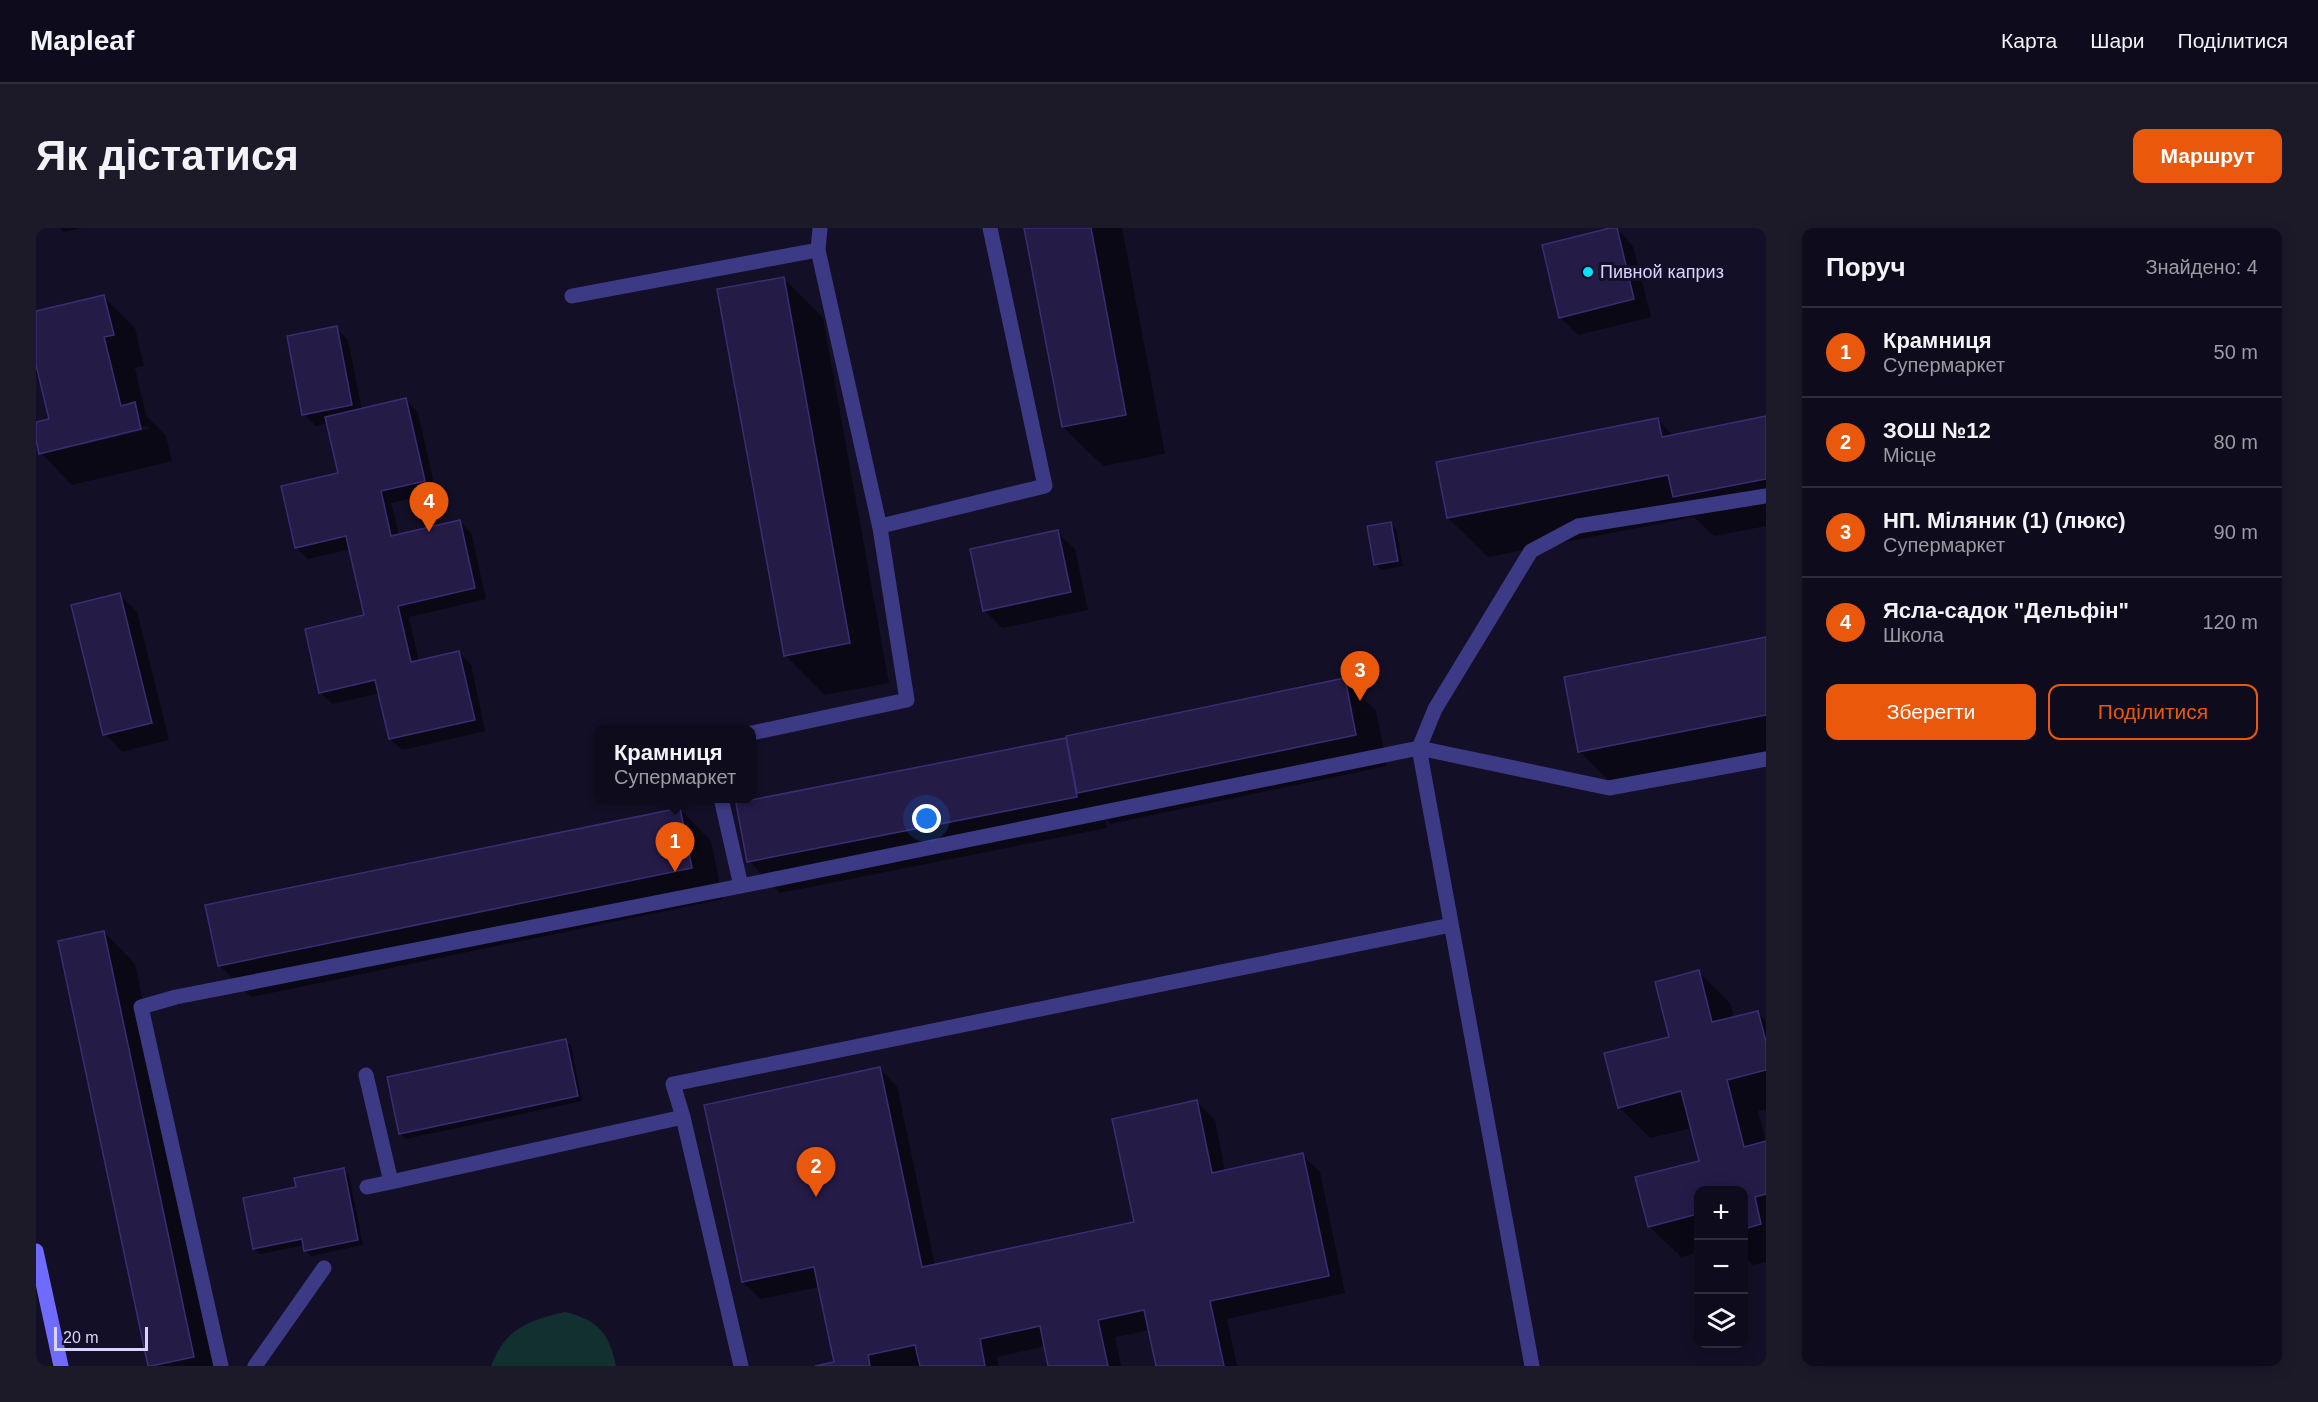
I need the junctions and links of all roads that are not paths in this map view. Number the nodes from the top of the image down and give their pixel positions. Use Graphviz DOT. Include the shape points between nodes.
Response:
graph roads {
  1 [pos="820,228"];
  2 [pos="990,228"];
  3 [pos="818,250"];
  4 [pos="572,296"];
  5 [pos="1766,496"];
  6 [pos="879,528"];
  7 [pos="756,732"];
  8 [pos="1419,748"];
  9 [pos="1766,759"];
  10 [pos="722,803"];
  11 [pos="741,886"];
  12 [pos="1451,925"];
  13 [pos="366,1075"];
  14 [pos="683,1117"];
  15 [pos="392,1182"];
  16 [pos="367,1187"];
  17 [pos="36,1251"];
  18 [pos="324,1268"];
  19 [pos="61,1366"];
  20 [pos="221,1366"];
  21 [pos="255,1366"];
  22 [pos="741,1366"];
  23 [pos="1532,1366"];
  1 -- 3 [label="lane"];
  2 -- 6 [label="lane" via="1045,486"];
  3 -- 4 [label="lane"];
  3 -- 6 [label="lane"];
  5 -- 8 [label="lane" via="1578,526 1531,551 1435,710"];
  6 -- 7 [label="lane" via="907,700"];
  8 -- 9 [label="lane" via="1609,788"];
  8 -- 11 [label="lane"];
  8 -- 12 [label="lane"];
  10 -- 11 [label="lane"];
  11 -- 20 [label="lane" via="176,996 141,1007"];
  12 -- 14 [label="lane" via="673,1084"];
  12 -- 23 [label="lane"];
  13 -- 15 [label="lane"];
  14 -- 15 [label="lane"];
  14 -- 22 [label="lane"];
  15 -- 16 [label="lane"];
  17 -- 19 [label="street"];
  18 -- 21 [label="lane"];
}
